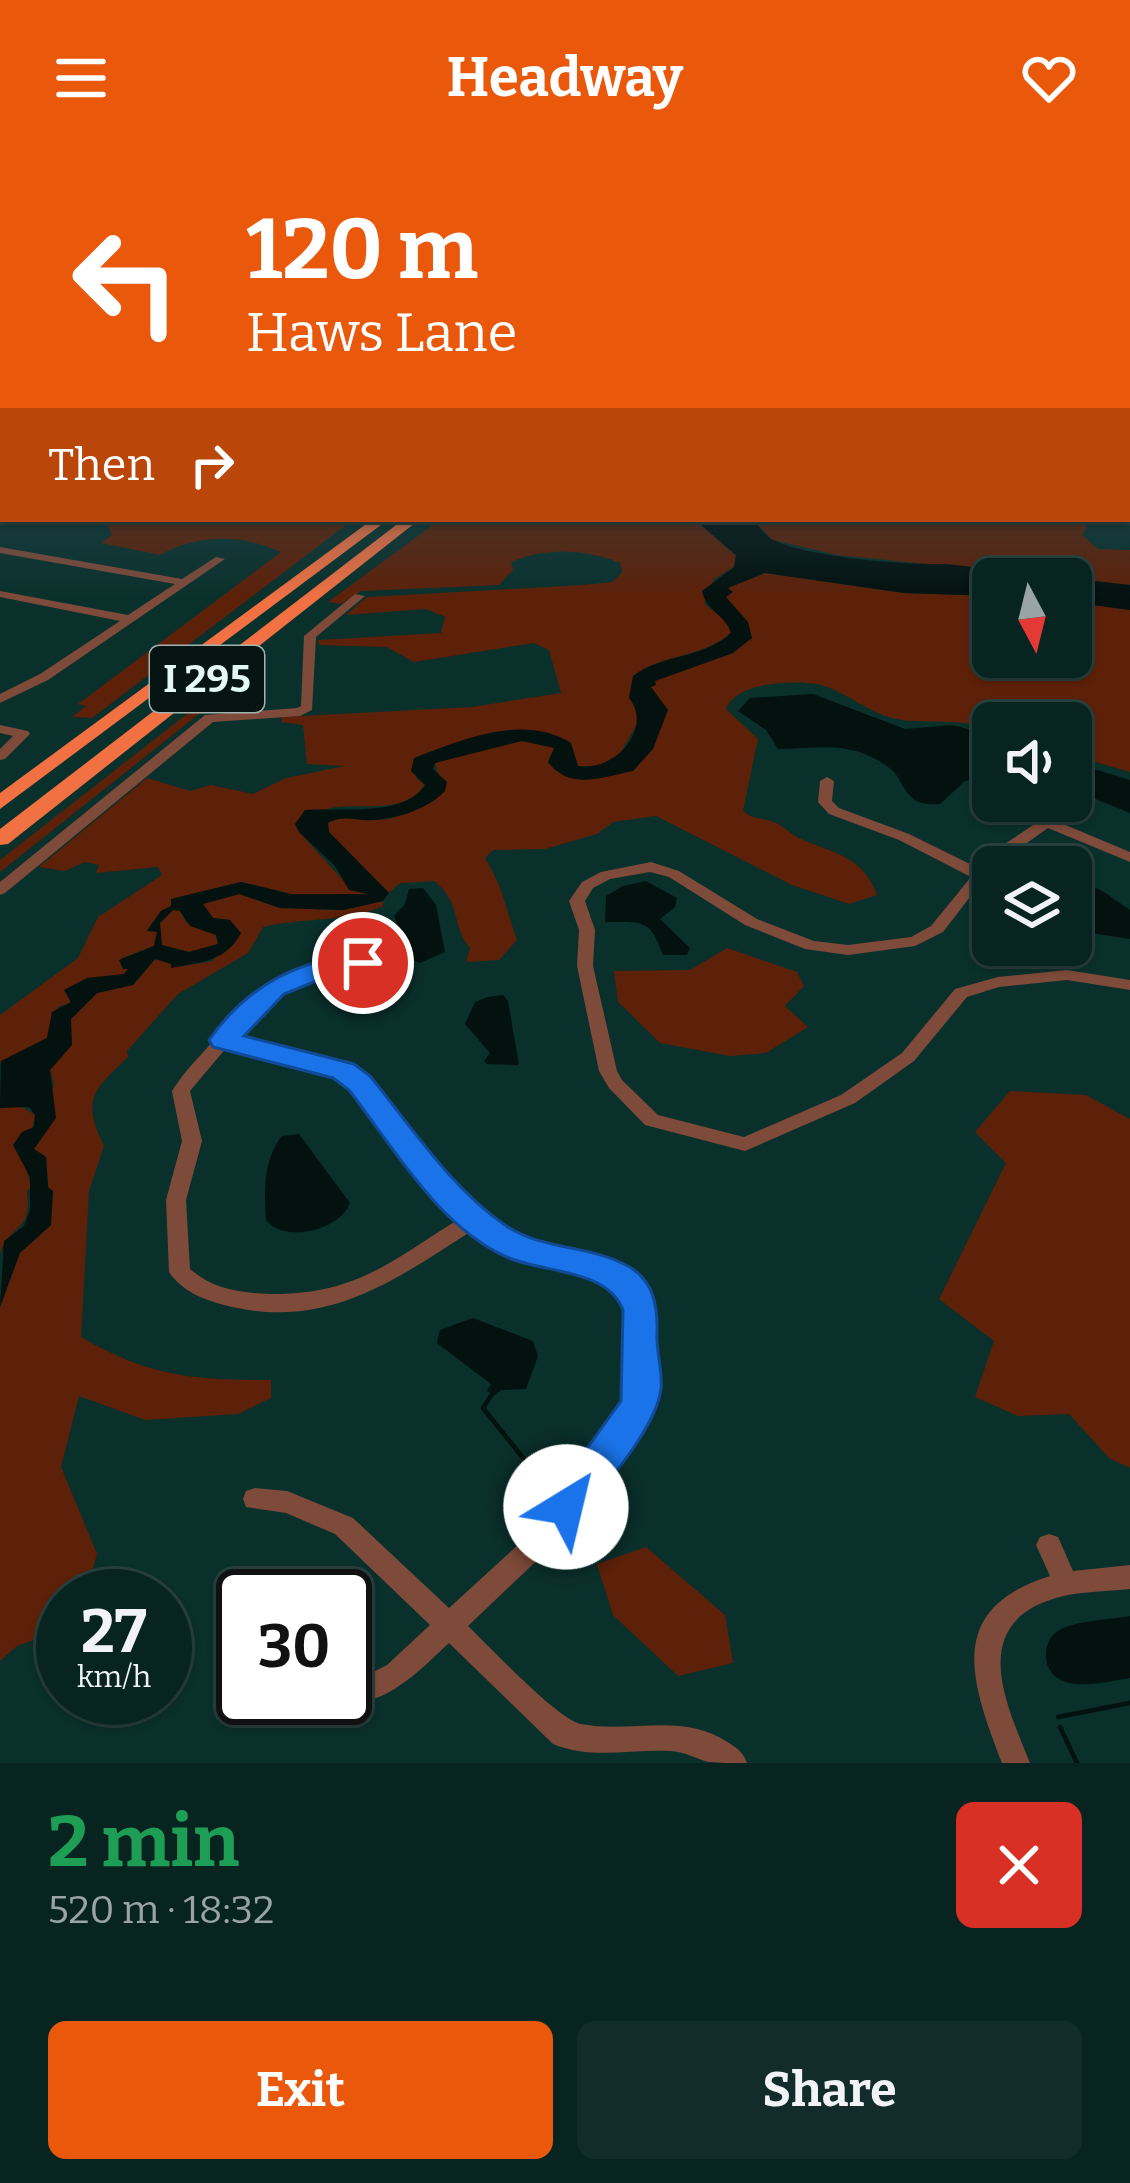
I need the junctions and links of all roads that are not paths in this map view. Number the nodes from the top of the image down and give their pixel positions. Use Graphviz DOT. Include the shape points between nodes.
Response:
graph roads {
  1 [pos="378,522"];
  2 [pos="409,522"];
  3 [pos="0,550"];
  4 [pos="220,559"];
  5 [pos="185,583"];
  6 [pos="0,594"];
  7 [pos="359,596"];
  8 [pos="130,619"];
  9 [pos="0,699"];
  10 [pos="0,729"];
  11 [pos="0,756"];
  12 [pos="827,781"];
  13 [pos="0,803"];
  14 [pos="1048,822"];
  15 [pos="1051,822"];
  16 [pos="0,839"];
  17 [pos="1016,846"];
  18 [pos="1130,857"];
  19 [pos="972,871"];
  20 [pos="972,882"];
  21 [pos="0,890"];
  22 [pos="363,963"];
  23 [pos="1130,986"];
  24 [pos="224,1040"];
  25 [pos="476,1219"];
  26 [pos="255,1499"];
  27 [pos="1049,1545"];
  28 [pos="1130,1577"];
  29 [pos="1067,1586"];
  30 [pos="449,1626"];
  31 [pos="372,1682"];
  32 [pos="734,1763"];
  33 [pos="1016,1763"];
  1 -- 13 [label="highway, I 295"];
  2 -- 16 [label="highway, I 295"];
  3 -- 5 [label="street"];
  4 -- 5 [label="street"];
  5 -- 8 [label="street"];
  6 -- 8 [label="street"];
  7 -- 21 [label="street" via="310,636 307,707 210,718"];
  8 -- 9 [label="street"];
  10 -- 11 [label="street" via="23,734"];
  12 -- 19 [label="street" via="825,802 834,811"];
  14 -- 17 [label="street"];
  15 -- 18 [label="street"];
  20 -- 23 [label="street" via="932,934 848,950 811,946 751,922 663,869 621,868 587,885 578,901 585,966 615,1084 652,1120 745,1144 848,1099 908,1057 961,993 1067,975"];
  22 -- 24 [label="street" via="332,964 274,988"];
  24 -- 25 [label="street" via="352,1077"];
  24 -- 25 [label="street" via="180,1099 192,1131 176,1200 177,1259 188,1282 248,1301 333,1296"];
  25 -- 30 [label="street" via="505,1243 625,1281 641,1310 643,1384 638,1406 541,1540"];
  26 -- 30 [label="street" via="287,1502 344,1526"];
  27 -- 29 [label="street"];
  28 -- 29 [label="street"];
  29 -- 33 [label="street" via="1015,1603 988,1642 990,1692"];
  30 -- 31 [label="street" via="397,1675"];
  30 -- 32 [label="street" via="563,1734 584,1741 691,1737"];
}
